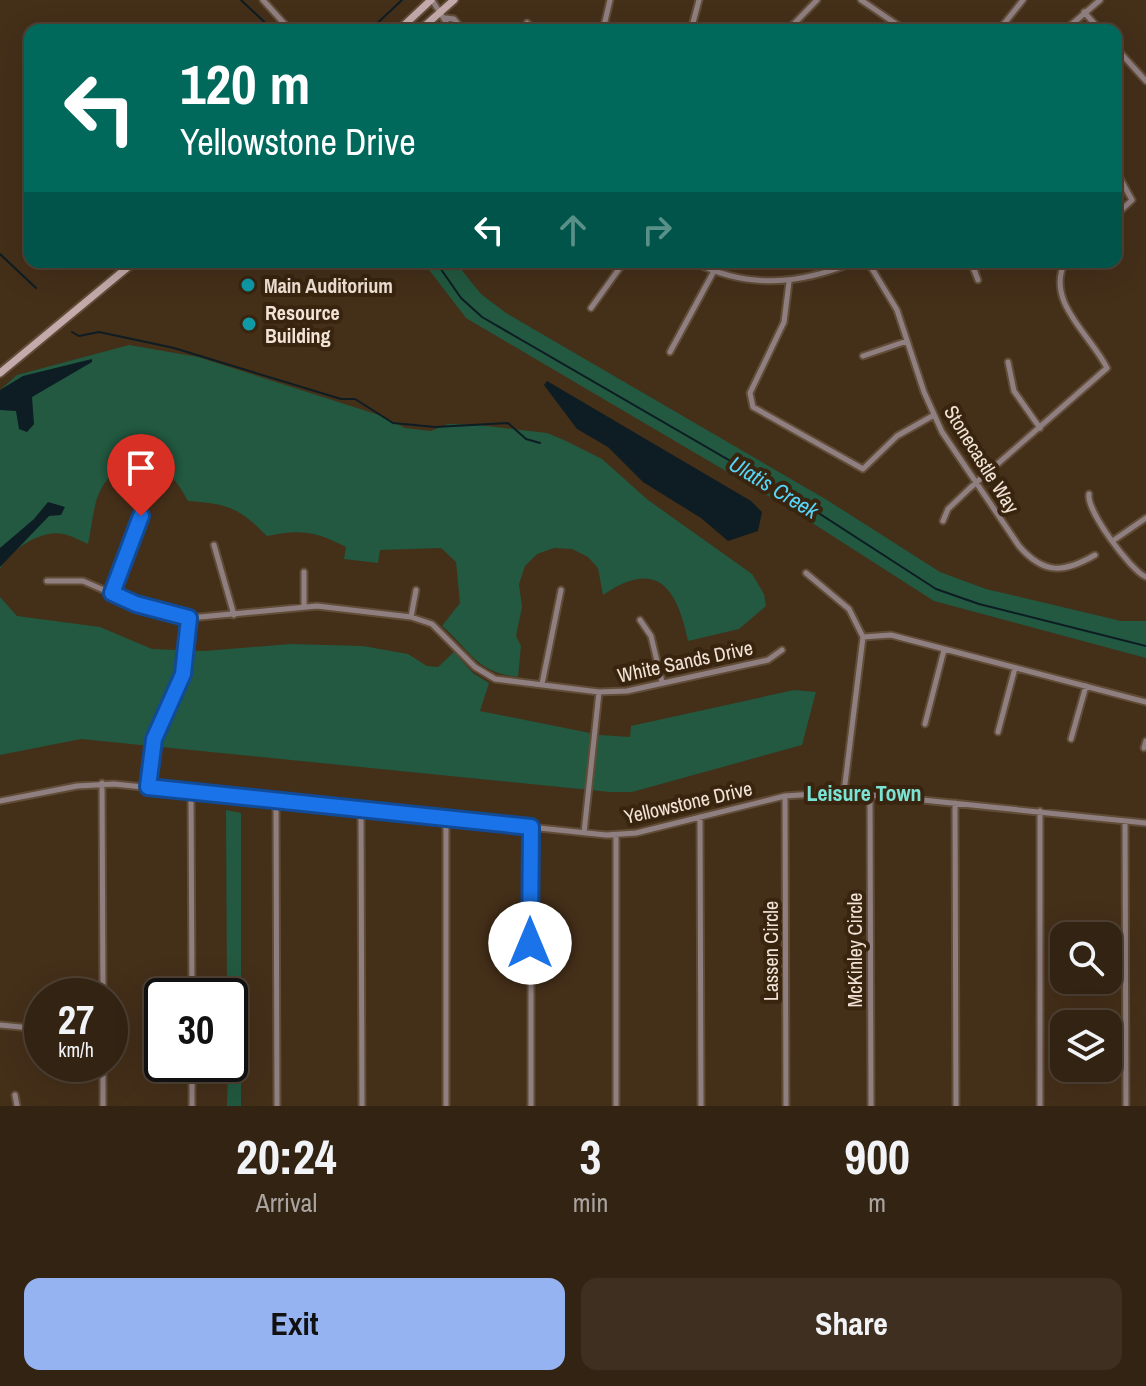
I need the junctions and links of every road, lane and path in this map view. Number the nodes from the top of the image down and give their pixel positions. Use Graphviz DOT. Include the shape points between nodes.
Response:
graph roads {
  1 [pos="263,0"];
  2 [pos="432,0"];
  3 [pos="454,0"];
  4 [pos="610,0"];
  5 [pos="699,0"];
  6 [pos="817,0"];
  7 [pos="861,0"];
  8 [pos="1023,0"];
  9 [pos="1100,0"];
  10 [pos="1084,12"];
  11 [pos="444,14"];
  12 [pos="285,24"];
  13 [pos="406,24"];
  14 [pos="429,24"];
  15 [pos="448,24"];
  16 [pos="458,24"];
  17 [pos="604,24"];
  18 [pos="693,24"];
  19 [pos="794,24"];
  20 [pos="896,24"];
  21 [pos="1004,24"];
  22 [pos="1071,24"];
  23 [pos="1095,24"];
  24 [pos="1122,55"];
  25 [pos="1146,81"];
  26 [pos="1122,182"];
  27 [pos="1122,209"];
  28 [pos="127,268"];
  29 [pos="620,268"];
  30 [pos="707,268"];
  31 [pos="834,268"];
  32 [pos="872,268"];
  33 [pos="973,268"];
  34 [pos="1063,268"];
  35 [pos="714,271"];
  36 [pos="978,280"];
  37 [pos="789,282"];
  38 [pos="591,308"];
  39 [pos="907,341"];
  40 [pos="670,352"];
  41 [pos="863,356"];
  42 [pos="1008,362"];
  43 [pos="0,373"];
  44 [pos="934,415"];
  45 [pos="1040,428"];
  46 [pos="976,483"];
  47 [pos="1089,494"];
  48 [pos="141,505"];
  49 [pos="1146,518"];
  50 [pos="943,521"];
  51 [pos="1114,541"];
  52 [pos="214,545"];
  53 [pos="1095,555"];
  54 [pos="304,572"];
  55 [pos="806,573"];
  56 [pos="1146,577"];
  57 [pos="47,581"];
  58 [pos="416,590"];
  59 [pos="561,590"];
  60 [pos="112,593"];
  61 [pos="304,606"];
  62 [pos="234,615"];
  63 [pos="411,617"];
  64 [pos="189,618"];
  65 [pos="640,620"];
  66 [pos="863,637"];
  67 [pos="782,650"];
  68 [pos="944,650"];
  69 [pos="1015,668"];
  70 [pos="662,682"];
  71 [pos="542,684"];
  72 [pos="1086,686"];
  73 [pos="599,692"];
  74 [pos="1146,702"];
  75 [pos="925,724"];
  76 [pos="998,732"];
  77 [pos="1071,739"];
  78 [pos="102,783"];
  79 [pos="148,787"];
  80 [pos="191,792"];
  81 [pos="844,792"];
  82 [pos="870,794"];
  83 [pos="785,796"];
  84 [pos="0,801"];
  85 [pos="276,801"];
  86 [pos="955,803"];
  87 [pos="361,810"];
  88 [pos="1040,811"];
  89 [pos="700,817"];
  90 [pos="446,818"];
  91 [pos="1125,821"];
  92 [pos="1146,823"];
  93 [pos="531,827"];
  94 [pos="584,833"];
  95 [pos="616,835"];
  96 [pos="103,978"];
  97 [pos="192,978"];
  98 [pos="0,1025"];
  99 [pos="24,1027"];
  100 [pos="103,1082"];
  101 [pos="192,1082"];
  102 [pos="15,1095"];
  103 [pos="17,1106"];
  104 [pos="103,1106"];
  105 [pos="192,1106"];
  106 [pos="277,1106"];
  107 [pos="362,1106"];
  108 [pos="446,1106"];
  109 [pos="531,1106"];
  110 [pos="616,1106"];
  111 [pos="701,1106"];
  112 [pos="786,1106"];
  113 [pos="871,1106"];
  114 [pos="956,1106"];
  115 [pos="1040,1106"];
  116 [pos="1126,1106"];
  1 -- 12 [label="street"];
  2 -- 11 [label="street"];
  2 -- 13 [label="main road"];
  3 -- 11 [label="main road"];
  4 -- 17 [label="street"];
  5 -- 18 [label="street"];
  6 -- 19 [label="street"];
  7 -- 20 [label="street"];
  8 -- 21 [label="street"];
  9 -- 10 [label="street"];
  10 -- 22 [label="street"];
  10 -- 23 [label="street"];
  11 -- 14 [label="main road"];
  11 -- 15 [label="street"];
  11 -- 16 [label="street"];
  24 -- 25 [label="street"];
  26 -- 27 [label="street" via="1132,200"];
  28 -- 43 [label="main road"];
  29 -- 38 [label="street"];
  30 -- 35 [label="street"];
  31 -- 37 [label="street"];
  32 -- 39 [label="street, Stonecastle Way" via="897,310"];
  33 -- 36 [label="street"];
  34 -- 45 [label="street" via="1061,296 1107,368"];
  35 -- 37 [label="street" via="736,279"];
  35 -- 40 [label="street"];
  37 -- 44 [label="street" via="784,322 750,393 753,407 863,469 897,436"];
  39 -- 41 [label="street"];
  39 -- 44 [label="street, Stonecastle Way"];
  42 -- 45 [label="street" via="1014,391"];
  44 -- 46 [label="street, Stonecastle Way"];
  45 -- 46 [label="street"];
  46 -- 50 [label="street" via="948,509"];
  46 -- 53 [label="street, Stonecastle Way" via="1019,546 1041,566 1065,570"];
  47 -- 51 [label="street" via="1091,510"];
  48 -- 60 [label="street" via="140,524"];
  49 -- 51 [label="street"];
  51 -- 56 [label="street" via="1130,566"];
  52 -- 62 [label="street"];
  54 -- 61 [label="street"];
  55 -- 66 [label="street" via="849,609"];
  57 -- 60 [label="street, White Sands Drive" via="68,579"];
  58 -- 63 [label="street"];
  59 -- 71 [label="street"];
  60 -- 64 [label="street, White Sands Drive"];
  61 -- 62 [label="street, White Sands Drive"];
  61 -- 63 [label="street, White Sands Drive"];
  62 -- 64 [label="street, White Sands Drive"];
  63 -- 71 [label="street, White Sands Drive" via="432,624 486,676"];
  64 -- 79 [label="street" via="183,674 154,739"];
  65 -- 70 [label="street" via="651,636"];
  66 -- 68 [label="street" via="891,635"];
  66 -- 81 [label="street"];
  67 -- 70 [label="street, White Sands Drive" via="768,660"];
  68 -- 69 [label="street"];
  68 -- 75 [label="street"];
  69 -- 72 [label="street"];
  69 -- 76 [label="street"];
  70 -- 73 [label="street, White Sands Drive"];
  71 -- 73 [label="street, White Sands Drive"];
  72 -- 74 [label="street"];
  72 -- 77 [label="street"];
  73 -- 94 [label="street"];
  78 -- 79 [label="street, Yellowstone Drive"];
  78 -- 84 [label="street, Yellowstone Drive"];
  78 -- 96 [label="street"];
  79 -- 80 [label="street, Yellowstone Drive"];
  80 -- 85 [label="street, Yellowstone Drive"];
  80 -- 97 [label="street"];
  81 -- 82 [label="street, Yellowstone Drive"];
  81 -- 83 [label="street, Yellowstone Drive"];
  82 -- 86 [label="street, Yellowstone Drive"];
  82 -- 113 [label="street, McKinley Circle"];
  83 -- 89 [label="street, Yellowstone Drive"];
  83 -- 112 [label="street, Lassen Circle"];
  85 -- 87 [label="street, Yellowstone Drive"];
  85 -- 106 [label="street"];
  86 -- 88 [label="street, Yellowstone Drive"];
  86 -- 114 [label="street"];
  87 -- 90 [label="street, Yellowstone Drive"];
  87 -- 107 [label="street"];
  88 -- 91 [label="street, Yellowstone Drive"];
  88 -- 115 [label="street"];
  89 -- 95 [label="street, Yellowstone Drive"];
  89 -- 111 [label="street"];
  90 -- 93 [label="street, Yellowstone Drive"];
  90 -- 108 [label="street"];
  91 -- 92 [label="street, Yellowstone Drive"];
  91 -- 116 [label="street"];
  93 -- 94 [label="street, Yellowstone Drive"];
  93 -- 109 [label="street"];
  94 -- 95 [label="street, Yellowstone Drive"];
  95 -- 110 [label="street"];
  98 -- 99 [label="street"];
  100 -- 104 [label="street"];
  101 -- 105 [label="street"];
  102 -- 103 [label="street"];
}
